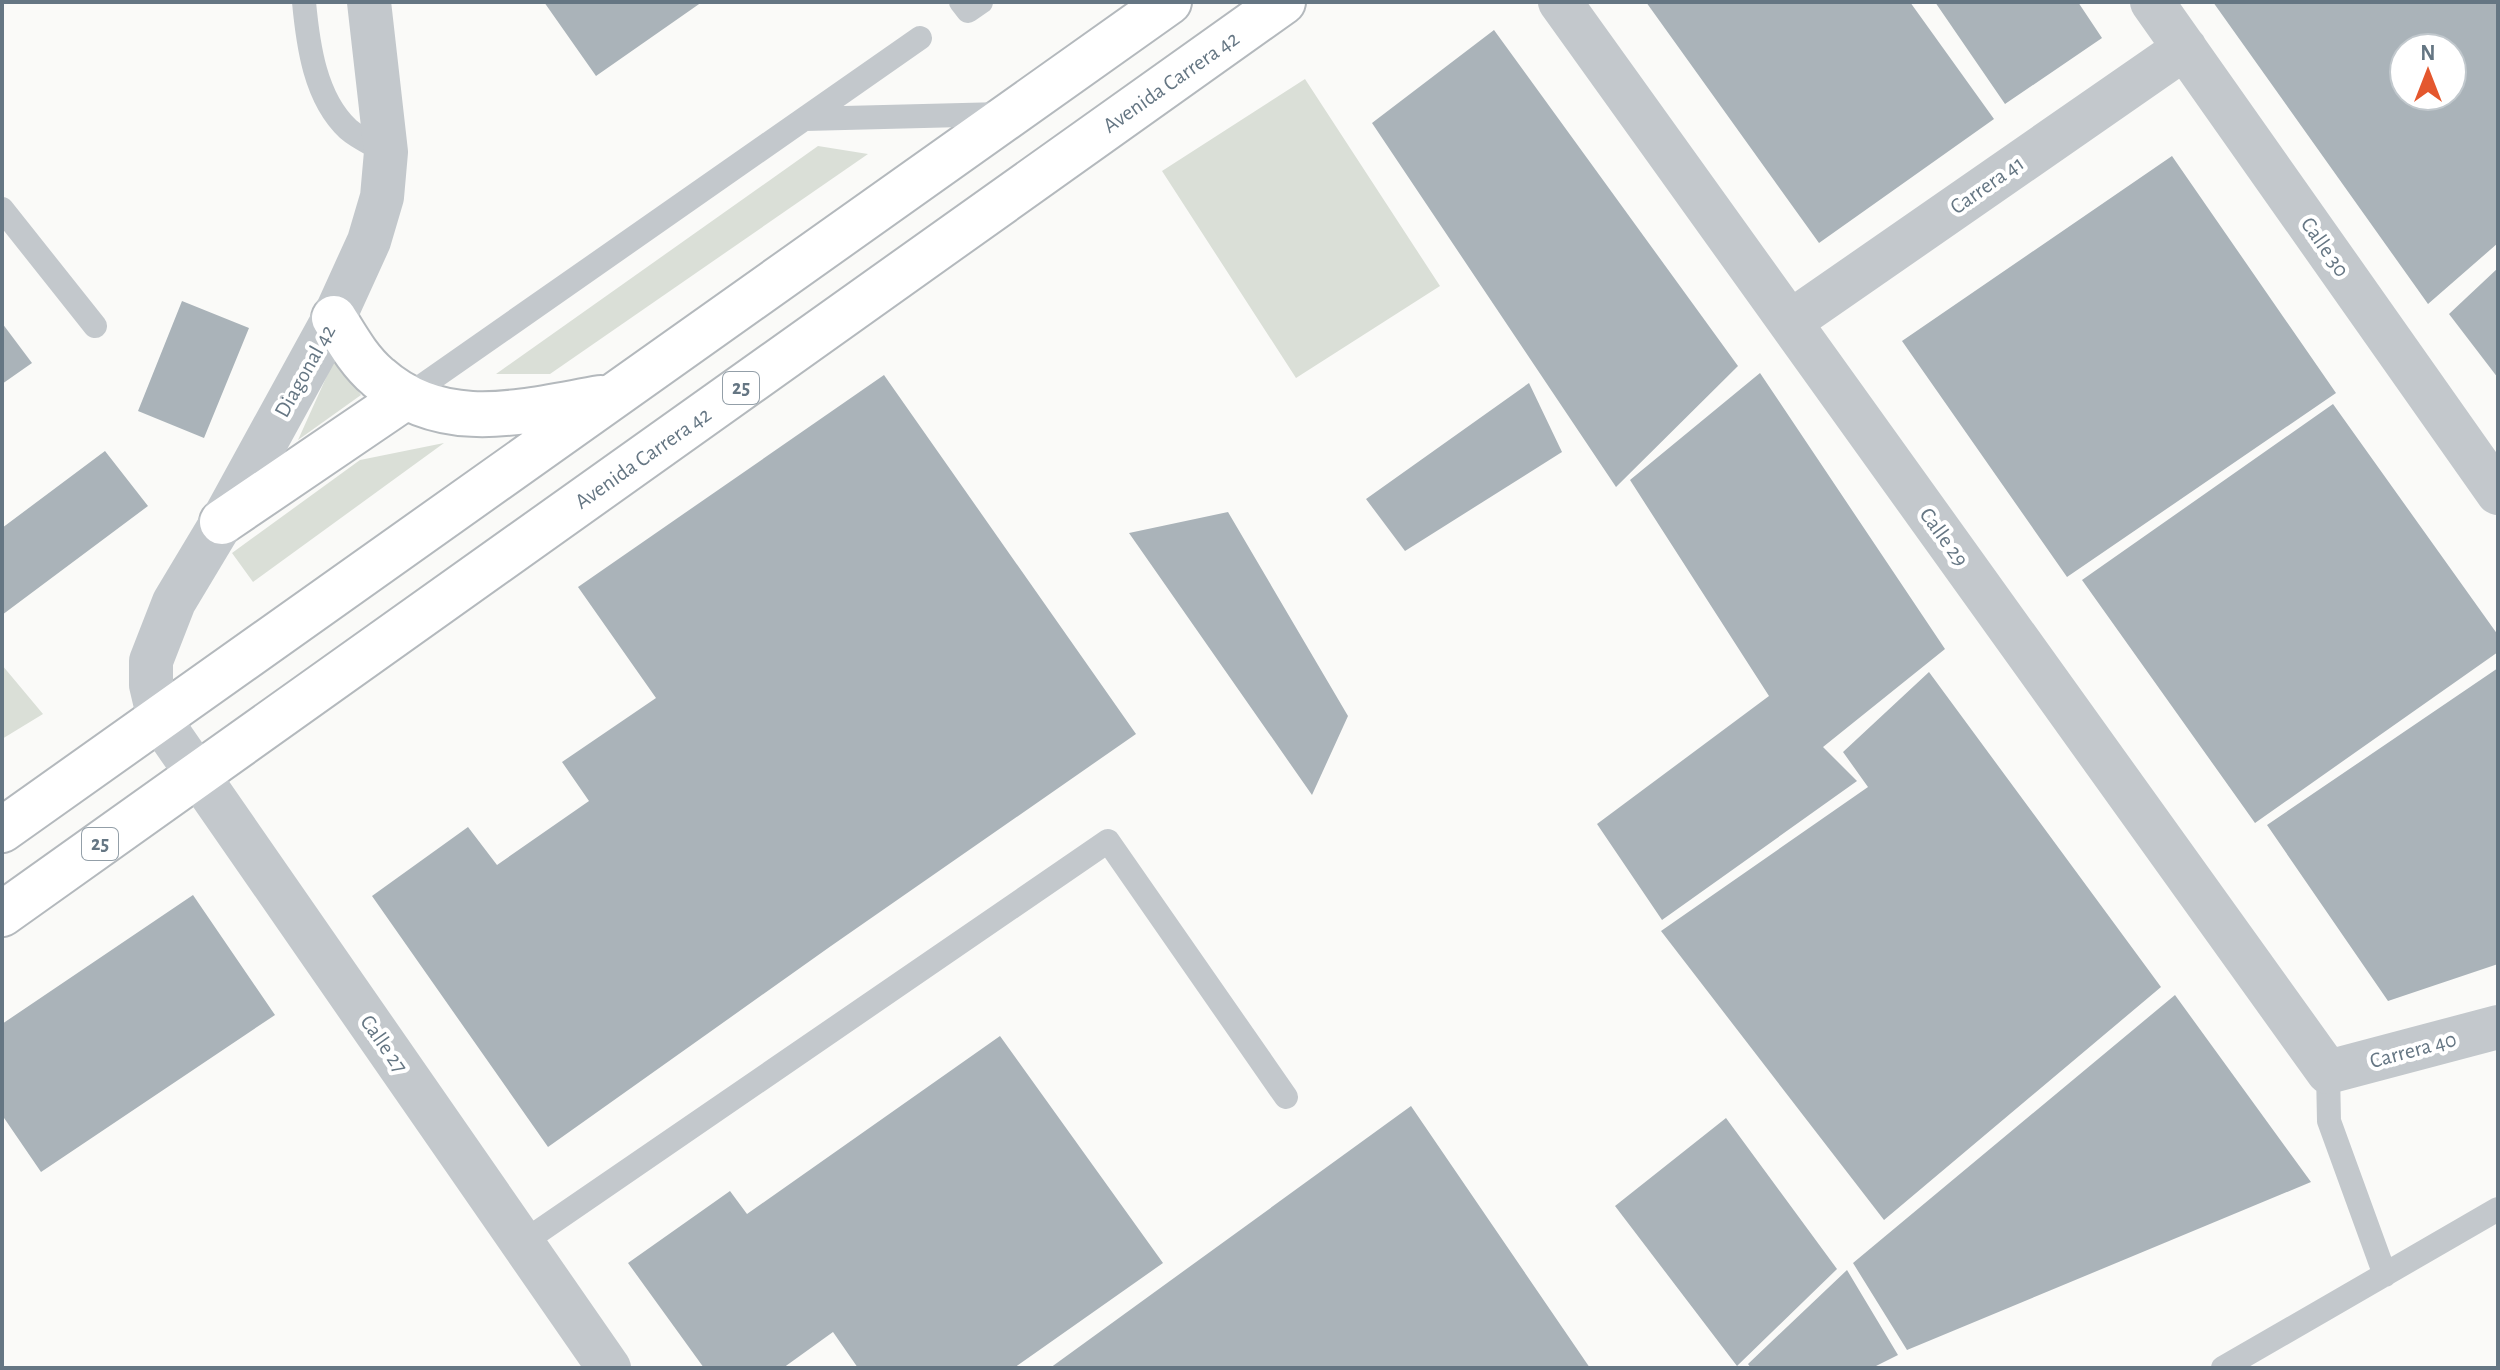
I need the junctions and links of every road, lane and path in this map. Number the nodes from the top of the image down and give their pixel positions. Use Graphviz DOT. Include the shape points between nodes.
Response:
graph roads {
  1 [pos="304,2"];
  2 [pos="369,2"];
  3 [pos="961,2"];
  4 [pos="981,2"];
  5 [pos="1169,2"];
  6 [pos="1283,2"];
  7 [pos="1560,2"];
  8 [pos="2152,2"];
  9 [pos="920,38"];
  10 [pos="2185,48"];
  11 [pos="1012,114"];
  12 [pos="805,119"];
  13 [pos="386,152"];
  14 [pos="2,209"];
  15 [pos="334,318"];
  16 [pos="1790,322"];
  17 [pos="95,326"];
  18 [pos="615,395"];
  19 [pos="406,397"];
  20 [pos="2498,493"];
  21 [pos="222,522"];
  22 [pos="159,719"];
  23 [pos="198,775"];
  24 [pos="13,818"];
  25 [pos="2,914"];
  26 [pos="2498,1027"];
  27 [pos="2328,1072"];
  28 [pos="1286,1097"];
  29 [pos="2498,1209"];
  30 [pos="522,1243"];
  31 [pos="2385,1275"];
  32 [pos="609,1368"];
  33 [pos="2223,1368"];
  1 -- 13 [label="lane" via="323,98 349,130"];
  2 -- 13 [label="street, Diagonal 42"];
  3 -- 4 [label="lane" via="968,11"];
  5 -- 11 [label="highway"];
  6 -- 23 [label="highway, Avenida Carrera 42 / 25"];
  7 -- 16 [label="street, Calle 29"];
  8 -- 10 [label="street, Calle 30"];
  9 -- 12 [label="lane"];
  10 -- 16 [label="street, Carrera 41"];
  10 -- 20 [label="street, Calle 30"];
  11 -- 12 [label="lane"];
  11 -- 18 [label="highway"];
  12 -- 19 [label="lane"];
  13 -- 15 [label="street, Diagonal 42" via="382,197 369,241"];
  14 -- 17 [label="lane"];
  15 -- 19 [label="highway" via="361,360"];
  15 -- 21 [label="street, Diagonal 42"];
  16 -- 27 [label="street, Calle 29"];
  18 -- 19 [label="highway" via="485,416 440,410"];
  18 -- 22 [label="highway"];
  19 -- 21 [label="highway"];
  21 -- 22 [label="street, Diagonal 42" via="158,638 151,685"];
  22 -- 23 [label="street, Calle 27"];
  22 -- 24 [label="highway"];
  23 -- 25 [label="highway, Avenida Carrera 42 / 25"];
  23 -- 30 [label="street, Calle 27"];
  26 -- 27 [label="street, Carrera 40"];
  27 -- 31 [label="lane" via="2329,1121"];
  28 -- 30 [label="lane" via="1108,841"];
  29 -- 31 [label="lane"];
  30 -- 32 [label="street, Calle 27"];
  31 -- 33 [label="lane"];
}
